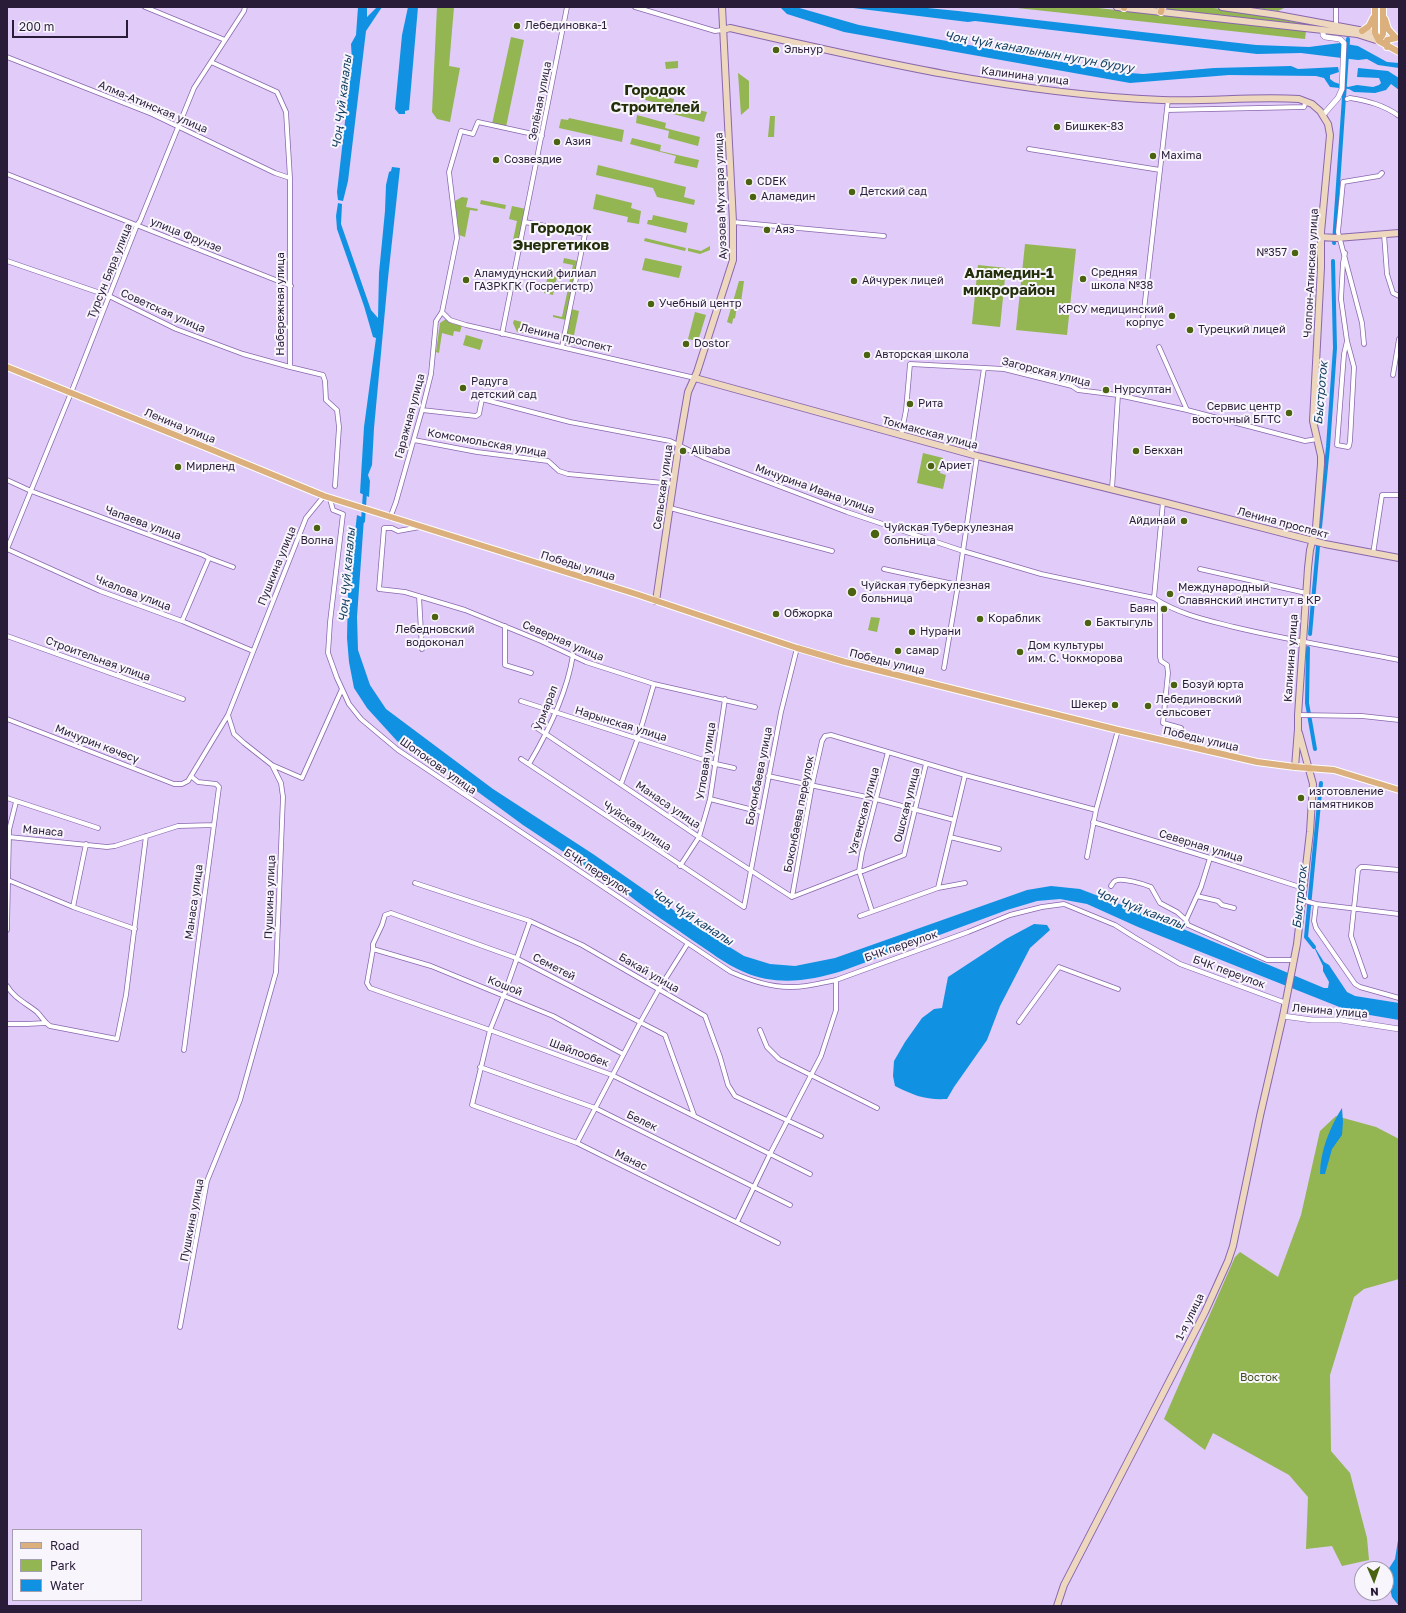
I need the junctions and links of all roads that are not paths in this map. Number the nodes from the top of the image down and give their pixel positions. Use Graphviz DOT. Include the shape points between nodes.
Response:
graph roads {
  1 [pos="145,7"];
  2 [pos="246,7"];
  3 [pos="567,7"];
  4 [pos="635,7"];
  5 [pos="722,7"];
  6 [pos="1122,7"];
  7 [pos="1222,7"];
  8 [pos="1336,7"];
  9 [pos="1162,10"];
  10 [pos="1375,10"];
  11 [pos="1383,10"];
  12 [pos="1336,26"];
  13 [pos="723,30"];
  14 [pos="1323,30"];
  15 [pos="1362,31"];
  16 [pos="1375,33"];
  17 [pos="1383,34"];
  18 [pos="1397,38"];
  19 [pos="225,40"];
  20 [pos="1379,41"];
  21 [pos="1387,47"];
  22 [pos="1399,52"];
  23 [pos="7,57"];
  24 [pos="211,62"];
  25 [pos="1347,99"];
  26 [pos="1168,100"];
  27 [pos="1306,101"];
  28 [pos="1167,110"];
  29 [pos="1323,116"];
  30 [pos="1399,116"];
  31 [pos="178,126"];
  32 [pos="542,136"];
  33 [pos="1029,149"];
  34 [pos="1160,170"];
  35 [pos="1382,173"];
  36 [pos="7,174"];
  37 [pos="290,178"];
  38 [pos="525,222"];
  39 [pos="733,222"];
  40 [pos="137,225"];
  41 [pos="1399,233"];
  42 [pos="1384,234"];
  43 [pos="884,236"];
  44 [pos="1320,237"];
  45 [pos="1338,238"];
  46 [pos="1345,253"];
  47 [pos="7,261"];
  48 [pos="291,286"];
  49 [pos="109,296"];
  50 [pos="1399,296"];
  51 [pos="442,312"];
  52 [pos="1143,319"];
  53 [pos="502,334"];
  54 [pos="1399,338"];
  55 [pos="1347,341"];
  56 [pos="1364,344"];
  57 [pos="562,347"];
  58 [pos="1159,347"];
  59 [pos="7,367"];
  60 [pos="290,367"];
  61 [pos="984,368"];
  62 [pos="1393,374"];
  63 [pos="695,378"];
  64 [pos="71,393"];
  65 [pos="1118,396"];
  66 [pos="422,410"];
  67 [pos="1187,410"];
  68 [pos="901,436"];
  69 [pos="1317,438"];
  70 [pos="414,440"];
  71 [pos="679,444"];
  72 [pos="974,456"];
  73 [pos="7,480"];
  74 [pos="674,484"];
  75 [pos="335,486"];
  76 [pos="1112,489"];
  77 [pos="31,491"];
  78 [pos="1399,495"];
  79 [pos="324,496"];
  80 [pos="330,498"];
  81 [pos="1162,505"];
  82 [pos="670,508"];
  83 [pos="379,515"];
  84 [pos="390,518"];
  85 [pos="420,527"];
  86 [pos="1312,540"];
  87 [pos="7,549"];
  88 [pos="832,551"];
  89 [pos="963,551"];
  90 [pos="1373,554"];
  91 [pos="209,558"];
  92 [pos="1399,558"];
  93 [pos="233,567"];
  94 [pos="1200,568"];
  95 [pos="884,569"];
  96 [pos="958,585"];
  97 [pos="1306,593"];
  98 [pos="419,596"];
  99 [pos="1154,598"];
  100 [pos="656,601"];
  101 [pos="1160,602"];
  102 [pos="182,621"];
  103 [pos="506,626"];
  104 [pos="7,636"];
  105 [pos="1302,642"];
  106 [pos="797,648"];
  107 [pos="422,649"];
  108 [pos="253,651"];
  109 [pos="573,655"];
  110 [pos="1399,660"];
  111 [pos="944,668"];
  112 [pos="531,673"];
  113 [pos="654,684"];
  114 [pos="342,689"];
  115 [pos="183,699"];
  116 [pos="725,700"];
  117 [pos="521,701"];
  118 [pos="755,707"];
  119 [pos="555,713"];
  120 [pos="228,715"];
  121 [pos="1298,715"];
  122 [pos="7,719"];
  123 [pos="1399,720"];
  124 [pos="534,726"];
  125 [pos="1181,728"];
  126 [pos="1298,729"];
  127 [pos="1118,730"];
  128 [pos="547,734"];
  129 [pos="638,738"];
  130 [pos="888,752"];
  131 [pos="521,759"];
  132 [pos="529,764"];
  133 [pos="716,764"];
  134 [pos="926,764"];
  135 [pos="272,765"];
  136 [pos="734,768"];
  137 [pos="1295,768"];
  138 [pos="1309,768"];
  139 [pos="965,775"];
  140 [pos="768,776"];
  141 [pos="192,777"];
  142 [pos="621,784"];
  143 [pos="812,785"];
  144 [pos="1399,790"];
  145 [pos="7,798"];
  146 [pos="710,799"];
  147 [pos="876,800"];
  148 [pos="16,802"];
  149 [pos="915,810"];
  150 [pos="1096,810"];
  151 [pos="761,812"];
  152 [pos="954,820"];
  153 [pos="1093,822"];
  154 [pos="214,825"];
  155 [pos="98,828"];
  156 [pos="146,836"];
  157 [pos="9,837"];
  158 [pos="699,837"];
  159 [pos="950,837"];
  160 [pos="86,844"];
  161 [pos="538,844"];
  162 [pos="999,849"];
  163 [pos="1088,857"];
  164 [pos="1210,858"];
  165 [pos="680,866"];
  166 [pos="751,869"];
  167 [pos="1399,870"];
  168 [pos="861,871"];
  169 [pos="8,880"];
  170 [pos="415,883"];
  171 [pos="966,883"];
  172 [pos="1111,886"];
  173 [pos="938,888"];
  174 [pos="1303,888"];
  175 [pos="1197,896"];
  176 [pos="792,897"];
  177 [pos="1310,902"];
  178 [pos="73,907"];
  179 [pos="744,908"];
  180 [pos="1234,908"];
  181 [pos="1353,908"];
  182 [pos="872,911"];
  183 [pos="1399,914"];
  184 [pos="860,916"];
  185 [pos="1186,920"];
  186 [pos="530,921"];
  187 [pos="135,929"];
  188 [pos="7,930"];
  189 [pos="688,943"];
  190 [pos="373,949"];
  191 [pos="516,958"];
  192 [pos="1294,960"];
  193 [pos="1365,976"];
  194 [pos="836,980"];
  195 [pos="7,986"];
  196 [pos="659,989"];
  197 [pos="1118,989"];
  198 [pos="1288,994"];
  199 [pos="504,995"];
  200 [pos="1399,998"];
  201 [pos="1286,1003"];
  202 [pos="1283,1016"];
  203 [pos="641,1021"];
  204 [pos="1019,1022"];
  205 [pos="45,1023"];
  206 [pos="7,1024"];
  207 [pos="1399,1029"];
  208 [pos="490,1030"];
  209 [pos="760,1030"];
  210 [pos="184,1050"];
  211 [pos="623,1054"];
  212 [pos="480,1067"];
  213 [pos="812,1074"];
  214 [pos="612,1075"];
  215 [pos="595,1108"];
  216 [pos="878,1108"];
  217 [pos="694,1115"];
  218 [pos="788,1120"];
  219 [pos="821,1136"];
  220 [pos="577,1143"];
  221 [pos="770,1154"];
  222 [pos="810,1174"];
  223 [pos="754,1186"];
  224 [pos="790,1205"];
  225 [pos="737,1222"];
  226 [pos="778,1243"];
  227 [pos="180,1327"];
  228 [pos="1056,1606"];
  1 -- 19 [label="street"];
  2 -- 19 [label="street, Турсун Бяра улица"];
  3 -- 32 [label="street, Зелёная улица"];
  4 -- 13 [label="street" via="715,31"];
  5 -- 13 [label="main road, Ауэзова Мухтара улица"];
  6 -- 9 [label="main road"];
  7 -- 12 [label="main road"];
  8 -- 12 [label="street"];
  9 -- 14 [label="main road"];
  10 -- 15 [label="main road" via="1371,24"];
  10 -- 16 [label="main road"];
  11 -- 17 [label="main road"];
  11 -- 18 [label="main road" via="1388,29"];
  12 -- 15 [label="main road"];
  13 -- 26 [label="main road, Калинина улица" via="730,28 971,80"];
  13 -- 39 [label="main road, Ауэзова Мухтара улица"];
  14 -- 20 [label="main road" via="1357,34"];
  14 -- 29 [label="street" via="1323,36 1340,39 1344,43 1342,89"];
  15 -- 16 [label="main road"];
  16 -- 17 [label="main road"];
  16 -- 20 [label="main road"];
  17 -- 18 [label="main road"];
  17 -- 20 [label="main road"];
  18 -- 21 [label="main road" via="1387,40"];
  19 -- 24 [label="street, Турсун Бяра улица"];
  20 -- 21 [label="main road"];
  21 -- 22 [label="main road"];
  23 -- 31 [label="street, Алма-Атинская улица"];
  24 -- 31 [label="street, Турсун Бяра улица" via="194,88"];
  24 -- 37 [label="street, Набережная улица" via="278,92 286,112"];
  25 -- 30 [label="street" via="1370,102"];
  26 -- 27 [label="main road, Калинина улица"];
  26 -- 28 [label="street"];
  27 -- 28 [label="street" via="1304,107"];
  27 -- 29 [label="main road" via="1316,107"];
  28 -- 34 [label="street"];
  29 -- 44 [label="main road, Чолпон-Атинская улица" via="1329,128 1330,141"];
  31 -- 37 [label="street, Алма-Атинская улица" via="275,174"];
  31 -- 40 [label="street, Турсун Бяра улица"];
  32 -- 38 [label="street, Зелёная улица"];
  32 -- 51 [label="street" via="478,122 473,134 461,131 450,172 457,238"];
  33 -- 34 [label="street"];
  34 -- 52 [label="street"];
  35 -- 45 [label="street" via="1379,176 1343,182"];
  36 -- 40 [label="street, улица Фрунзе"];
  37 -- 48 [label="street, Набережная улица"];
  38 -- 53 [label="street, Зелёная улица"];
  38 -- 57 [label="street" via="585,234"];
  39 -- 43 [label="street"];
  39 -- 63 [label="main road, Ауэзова Мухтара улица" via="732,266"];
  40 -- 48 [label="street, улица Фрунзе"];
  40 -- 49 [label="street, Турсун Бяра улица"];
  41 -- 42 [label="main road"];
  42 -- 45 [label="main road"];
  42 -- 50 [label="street" via="1388,281 1393,293"];
  44 -- 45 [label="main road"];
  44 -- 69 [label="main road, Чолпон-Атинская улица" via="1321,267 1313,421"];
  45 -- 46 [label="street"];
  46 -- 55 [label="street" via="1341,299"];
  46 -- 56 [label="street" via="1362,323"];
  47 -- 49 [label="street, Советская улица"];
  48 -- 60 [label="street, Набережная улица"];
  49 -- 60 [label="street, Советская улица" via="176,329 243,354"];
  49 -- 64 [label="street, Турсун Бяра улица"];
  51 -- 53 [label="street, Ленина проспект" via="454,322"];
  51 -- 66 [label="street, Гаражная улица" via="436,320 431,374"];
  53 -- 57 [label="street, Ленина проспект"];
  54 -- 62 [label="street"];
  55 -- 55 [label="street" via="1354,367 1348,447 1337,445"];
  57 -- 63 [label="street, Ленина проспект"];
  58 -- 67 [label="street"];
  59 -- 64 [label="main road, Ленина улица"];
  60 -- 75 [label="street, Набережная улица" via="323,375 326,400 337,410 339,427"];
  61 -- 65 [label="street, Загорская улица" via="1004,369 1072,386 1078,390"];
  61 -- 68 [label="street, Загорская улица" via="910,364"];
  61 -- 72 [label="street"];
  63 -- 68 [label="main road, Токмакская улица"];
  63 -- 71 [label="main road, Сельская улица" via="688,392"];
  64 -- 77 [label="street, Турсун Бяра улица"];
  64 -- 79 [label="main road, Ленина улица"];
  65 -- 67 [label="street, Загорская улица"];
  65 -- 76 [label="street"];
  66 -- 70 [label="street, Гаражная улица"];
  66 -- 71 [label="street, Мичурина Ивана улица" via="476,416 479,414 482,399 570,422"];
  67 -- 69 [label="street, Загорская улица" via="1305,441"];
  68 -- 72 [label="main road, Токмакская улица"];
  69 -- 86 [label="main road, Чолпон-Атинская улица" via="1321,464 1316,527"];
  70 -- 74 [label="street, Комсомольская улица" via="477,452 548,461 559,471 568,474"];
  70 -- 84 [label="street, Гаражная улица"];
  71 -- 74 [label="main road, Сельская улица"];
  71 -- 89 [label="street, Мичурина Ивана улица" via="705,458 847,512"];
  72 -- 76 [label="main road, Токмакская улица"];
  72 -- 89 [label="street"];
  73 -- 77 [label="street, Чапаева улица"];
  74 -- 82 [label="main road, Сельская улица"];
  76 -- 81 [label="main road, Токмакская улица"];
  77 -- 87 [label="street, Турсун Бяра улица"];
  77 -- 91 [label="street, Чапаева улица"];
  78 -- 90 [label="street" via="1382,495"];
  79 -- 80 [label="main road, Ленина улица"];
  79 -- 108 [label="street, Пушкина улица" via="306,518"];
  80 -- 83 [label="main road, Ленина улица"];
  80 -- 114 [label="street, Шопокова улица" via="333,510 343,514 328,653"];
  81 -- 86 [label="main road, Ленина проспект"];
  81 -- 99 [label="street"];
  82 -- 88 [label="street"];
  82 -- 100 [label="main road, Сельская улица"];
  83 -- 84 [label="main road, Победы улица"];
  84 -- 85 [label="main road, Победы улица"];
  85 -- 98 [label="street, Северная улица" via="398,531 384,528 379,589"];
  85 -- 100 [label="main road, Победы улица"];
  86 -- 90 [label="main road, Ленина проспект"];
  86 -- 97 [label="main road, Калинина улица"];
  87 -- 102 [label="street, Чкалова улица" via="100,591"];
  89 -- 96 [label="street"];
  89 -- 99 [label="street, Мичурина Ивана улица" via="1041,574"];
  90 -- 92 [label="main road, Ленина проспект"];
  91 -- 93 [label="street, Чапаева улица"];
  91 -- 102 [label="street"];
  94 -- 97 [label="street"];
  95 -- 96 [label="street"];
  96 -- 111 [label="street"];
  97 -- 105 [label="main road, Калинина улица"];
  98 -- 103 [label="street, Северная улица"];
  98 -- 107 [label="street"];
  99 -- 101 [label="street, Мичурина Ивана улица"];
  100 -- 106 [label="main road, Победы улица"];
  101 -- 105 [label="street, Мичурина Ивана улица" via="1197,618"];
  101 -- 125 [label="street" via="1160,657 1168,667 1163,723"];
  102 -- 108 [label="street, Чкалова улица"];
  103 -- 109 [label="street, Северная улица"];
  103 -- 112 [label="street" via="505,665"];
  104 -- 115 [label="street, Строительная улица"];
  105 -- 110 [label="street, Мичурина Ивана улица"];
  105 -- 121 [label="main road, Калинина улица"];
  106 -- 127 [label="main road, Победы улица"];
  106 -- 140 [label="street, Боконбаева улица"];
  108 -- 120 [label="street, Пушкина улица"];
  109 -- 113 [label="street, Северная улица" via="586,662"];
  109 -- 119 [label="street, Урмарал" via="571,669"];
  113 -- 116 [label="street, Северная улица"];
  113 -- 129 [label="street"];
  114 -- 135 [label="street" via="302,778"];
  114 -- 161 [label="street, Шопокова улица" via="349,704 361,719 398,750"];
  116 -- 118 [label="street, Северная улица"];
  116 -- 133 [label="street, Угловая улица"];
  117 -- 119 [label="street, Нарынская улица"];
  119 -- 128 [label="street, Урмарал"];
  119 -- 129 [label="street, Нарынская улица"];
  120 -- 135 [label="street, Пушкина улица" via="234,734"];
  120 -- 141 [label="street"];
  121 -- 123 [label="street" via="1362,716"];
  121 -- 126 [label="main road, Калинина улица"];
  122 -- 141 [label="street, Мичурин көчөсү" via="174,784 182,784"];
  124 -- 128 [label="street, Манаса улица"];
  126 -- 137 [label="main road, Калинина улица"];
  126 -- 138 [label="main road, Калинина улица"];
  127 -- 137 [label="main road, Победы улица" via="1257,762"];
  127 -- 150 [label="street"];
  128 -- 132 [label="street, Урмарал"];
  128 -- 142 [label="street, Манаса улица"];
  129 -- 133 [label="street, Нарынская улица"];
  129 -- 142 [label="street"];
  130 -- 134 [label="street"];
  130 -- 143 [label="street, Боконбаева переулок" via="831,735 825,736"];
  130 -- 147 [label="street, Узгенская улица"];
  131 -- 132 [label="street, Чуйская улица"];
  132 -- 165 [label="street, Чуйская улица"];
  133 -- 136 [label="street, Нарынская улица"];
  133 -- 146 [label="street, Угловая улица"];
  134 -- 139 [label="street"];
  134 -- 149 [label="street, Ошская улица"];
  135 -- 227 [label="street, Пушкина улица" via="281,783 282,797 276,972 240,1100 207,1181"];
  137 -- 138 [label="main road, Победы улица"];
  138 -- 144 [label="main road, Победы улица" via="1334,770"];
  138 -- 174 [label="main road, Калинина улица" via="1313,794"];
  139 -- 150 [label="street"];
  139 -- 152 [label="street"];
  140 -- 143 [label="street"];
  140 -- 151 [label="street, Боконбаева улица"];
  141 -- 154 [label="street, Манаса улица" via="198,782 216,784 219,787"];
  142 -- 158 [label="street, Манаса улица"];
  143 -- 147 [label="street"];
  143 -- 176 [label="street, Боконбаева переулок"];
  145 -- 148 [label="street"];
  146 -- 151 [label="street"];
  146 -- 158 [label="street, Угловая улица"];
  147 -- 149 [label="street"];
  147 -- 168 [label="street, Узгенская улица" via="858,868"];
  148 -- 155 [label="street"];
  148 -- 157 [label="street, Манаса"];
  149 -- 152 [label="street"];
  149 -- 168 [label="street, Ошская улица" via="904,855"];
  150 -- 153 [label="street"];
  151 -- 166 [label="street, Боконбаева улица"];
  152 -- 159 [label="street"];
  153 -- 163 [label="street"];
  153 -- 164 [label="street, Северная улица"];
  154 -- 156 [label="street, Манаса" via="178,826"];
  154 -- 210 [label="street, Манаса улица"];
  156 -- 160 [label="street, Манаса" via="115,846"];
  156 -- 187 [label="street"];
  157 -- 160 [label="street, Манаса"];
  157 -- 169 [label="street, Манаса"];
  158 -- 165 [label="street, Угловая улица"];
  158 -- 166 [label="street, Манаса улица"];
  159 -- 162 [label="street"];
  159 -- 173 [label="street"];
  160 -- 178 [label="street"];
  161 -- 189 [label="street, БЧК переулок"];
  164 -- 174 [label="street, Северная улица"];
  164 -- 175 [label="street"];
  165 -- 179 [label="street, Чуйская улица"];
  166 -- 176 [label="street, Манаса улица"];
  166 -- 179 [label="street, Боконбаева улица"];
  167 -- 181 [label="street" via="1361,867 1358,870"];
  168 -- 176 [label="street, Ошская улица"];
  168 -- 182 [label="street"];
  169 -- 178 [label="street"];
  169 -- 188 [label="street, Манаса"];
  170 -- 186 [label="street, Бакай улица"];
  171 -- 173 [label="street"];
  172 -- 185 [label="street" via="1118,880 1151,887 1160,904 1177,912"];
  173 -- 182 [label="street"];
  174 -- 177 [label="main road, Калинина улица"];
  175 -- 180 [label="street"];
  175 -- 185 [label="street"];
  177 -- 181 [label="street"];
  177 -- 192 [label="main road, Калинина улица"];
  177 -- 200 [label="street" via="1316,928 1355,984"];
  178 -- 187 [label="street"];
  181 -- 183 [label="street"];
  181 -- 193 [label="street" via="1351,936"];
  182 -- 184 [label="street"];
  185 -- 192 [label="street" via="1188,925 1267,960"];
  186 -- 191 [label="street"];
  186 -- 196 [label="street, Бакай улица" via="582,945"];
  187 -- 205 [label="street" via="117,1040"];
  189 -- 194 [label="street, БЧК переулок" via="731,972 753,981 789,987"];
  189 -- 196 [label="street"];
  190 -- 191 [label="street, Семетей" via="388,913"];
  190 -- 199 [label="street, Кошой" via="431,966"];
  190 -- 208 [label="street, Шайлообек" via="367,983 370,988"];
  191 -- 199 [label="street"];
  191 -- 203 [label="street, Семетей"];
  192 -- 198 [label="main road, Калинина улица"];
  194 -- 201 [label="street, БЧК переулок" via="1010,915 1064,904 1115,925 1180,964"];
  194 -- 213 [label="street" via="836,1010 821,1056"];
  195 -- 205 [label="street" via="13,995 37,1013"];
  196 -- 203 [label="street"];
  196 -- 218 [label="street, Бакай улица" via="705,1016 728,1085 735,1096"];
  197 -- 204 [label="street" via="1059,967"];
  198 -- 201 [label="main road, 1-я улица"];
  199 -- 208 [label="street"];
  199 -- 211 [label="street, Кошой" via="553,1016"];
  201 -- 202 [label="main road, 1-я улица"];
  202 -- 207 [label="street, Ленина улица" via="1341,1020"];
  202 -- 228 [label="main road, 1-я улица" via="1228,1261 1205,1312 1064,1585"];
  203 -- 211 [label="street"];
  203 -- 217 [label="street, Семетей" via="665,1035"];
  205 -- 206 [label="street"];
  208 -- 212 [label="street"];
  208 -- 214 [label="street, Шайлообек"];
  209 -- 213 [label="street" via="772,1053"];
  211 -- 214 [label="street"];
  212 -- 215 [label="street, Белек"];
  212 -- 220 [label="street, Манас" via="472,1104"];
  213 -- 216 [label="street"];
  213 -- 218 [label="street"];
  214 -- 215 [label="street"];
  214 -- 217 [label="street, Шайлообек"];
  215 -- 220 [label="street"];
  215 -- 223 [label="street, Белек"];
  217 -- 221 [label="street, Шайлообек"];
  218 -- 219 [label="street, Бакай улица"];
  218 -- 221 [label="street"];
  220 -- 225 [label="street, Манас"];
  221 -- 222 [label="street, Шайлообек"];
  221 -- 223 [label="street"];
  223 -- 224 [label="street, Белек"];
  223 -- 225 [label="street"];
  225 -- 226 [label="street, Манас"];
}
